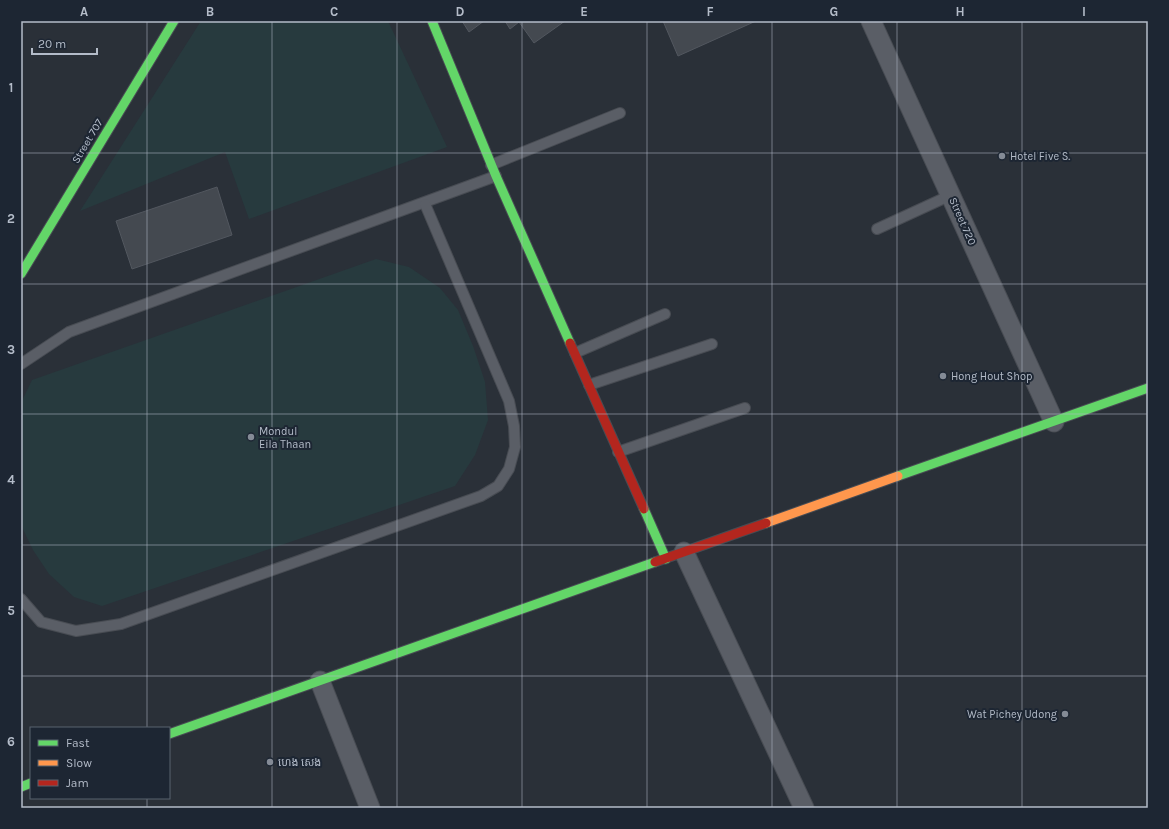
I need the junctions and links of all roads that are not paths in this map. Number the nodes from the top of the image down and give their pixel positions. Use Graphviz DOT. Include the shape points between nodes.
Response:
graph roads {
  1 [pos="174,21"];
  2 [pos="432,21"];
  3 [pos="871,21"];
  4 [pos="620,113"];
  5 [pos="491,165"];
  6 [pos="496,176"];
  7 [pos="951,195"];
  8 [pos="425,204"];
  9 [pos="877,229"];
  10 [pos="21,274"];
  11 [pos="665,314"];
  12 [pos="712,344"];
  13 [pos="574,353"];
  14 [pos="21,364"];
  15 [pos="589,385"];
  16 [pos="1148,388"];
  17 [pos="745,408"];
  18 [pos="1054,422"];
  19 [pos="618,452"];
  20 [pos="684,552"];
  21 [pos="666,559"];
  22 [pos="21,598"];
  23 [pos="320,681"];
  24 [pos="170,734"];
  25 [pos="370,808"];
  26 [pos="804,808"];
  1 -- 10 [label="street, Street 707"];
  2 -- 5 [label="street"];
  3 -- 7 [label="street, Street 720"];
  4 -- 5 [label="lane"];
  5 -- 6 [label="street"];
  6 -- 8 [label="lane"];
  6 -- 13 [label="street"];
  7 -- 9 [label="lane"];
  7 -- 18 [label="street, Street 720"];
  8 -- 14 [label="lane" via="69,332"];
  8 -- 22 [label="lane" via="509,401 515,447 509,469 498,486 480,496 121,624 76,631 41,622"];
  11 -- 13 [label="lane"];
  12 -- 15 [label="lane"];
  13 -- 15 [label="street"];
  15 -- 19 [label="street"];
  16 -- 18 [label="street"];
  17 -- 19 [label="lane"];
  18 -- 20 [label="street"];
  19 -- 21 [label="street"];
  20 -- 21 [label="street"];
  20 -- 26 [label="street"];
  21 -- 23 [label="street"];
  23 -- 24 [label="street"];
  23 -- 25 [label="street"];
}
